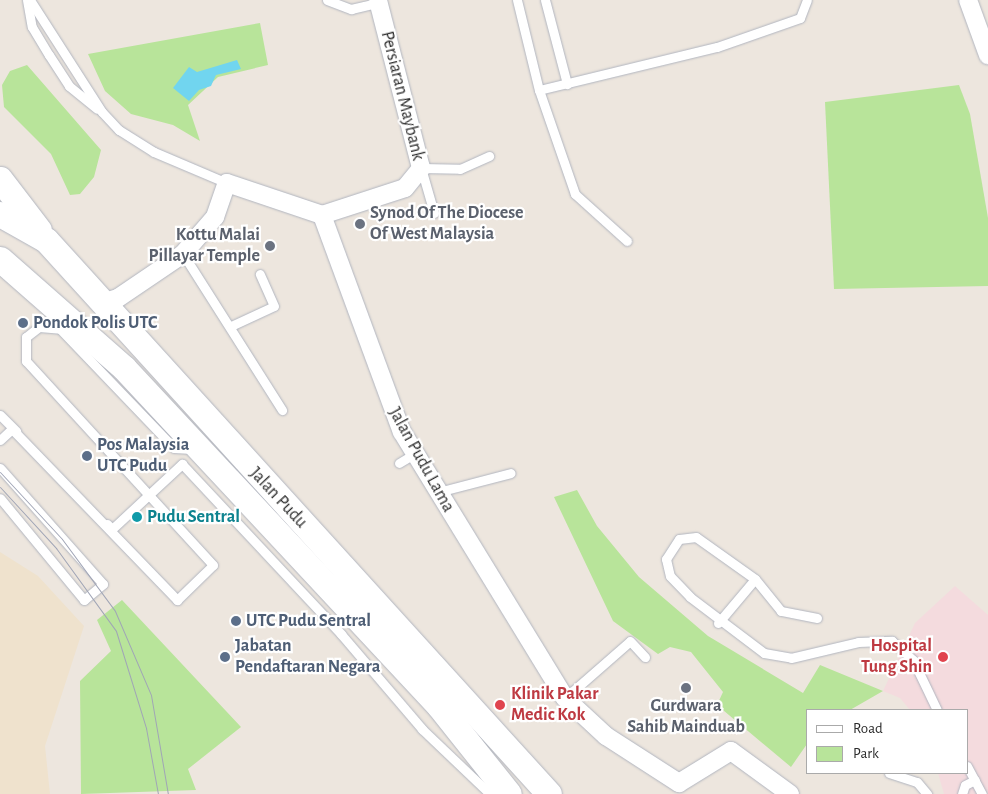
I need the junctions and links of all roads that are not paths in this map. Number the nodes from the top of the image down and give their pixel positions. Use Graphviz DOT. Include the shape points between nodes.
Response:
graph roads {
  1 [pos="29,0"];
  2 [pos="327,0"];
  3 [pos="517,0"];
  4 [pos="545,0"];
  5 [pos="807,0"];
  6 [pos="968,0"];
  7 [pos="378,2"];
  8 [pos="988,55"];
  9 [pos="567,84"];
  10 [pos="539,90"];
  11 [pos="102,112"];
  12 [pos="489,156"];
  13 [pos="421,168"];
  14 [pos="0,179"];
  15 [pos="227,183"];
  16 [pos="434,213"];
  17 [pos="0,214"];
  18 [pos="322,215"];
  19 [pos="46,240"];
  20 [pos="627,241"];
  21 [pos="183,254"];
  22 [pos="0,259"];
  23 [pos="260,274"];
  24 [pos="0,282"];
  25 [pos="92,294"];
  26 [pos="70,318"];
  27 [pos="231,326"];
  28 [pos="282,410"];
  29 [pos="0,415"];
  30 [pos="0,440"];
  31 [pos="200,450"];
  32 [pos="0,468"];
  33 [pos="511,473"];
  34 [pos="430,488"];
  35 [pos="0,498"];
  36 [pos="755,579"];
  37 [pos="817,618"];
  38 [pos="718,623"];
  39 [pos="645,657"];
  40 [pos="565,698"];
  41 [pos="937,709"];
  42 [pos="968,768"];
  43 [pos="892,774"];
  44 [pos="974,780"];
  45 [pos="493,787"];
  46 [pos="509,794"];
  47 [pos="549,794"];
  48 [pos="790,794"];
  49 [pos="928,794"];
  50 [pos="962,794"];
  51 [pos="982,794"];
  1 -- 11 [label="lane"];
  1 -- 11 [label="lane" via="32,27 69,86"];
  2 -- 7 [label="lane" via="351,10"];
  3 -- 10 [label="lane"];
  4 -- 9 [label="lane"];
  5 -- 9 [label="lane" via="800,18 773,28 681,57"];
  6 -- 8 [label="street"];
  7 -- 13 [label="street, Persiaran Maybank"];
  9 -- 10 [label="lane"];
  10 -- 20 [label="lane" via="575,194"];
  11 -- 15 [label="lane" via="140,144"];
  12 -- 13 [label="lane" via="460,170"];
  13 -- 16 [label="lane"];
  13 -- 18 [label="street, Persiaran Maybank" via="405,188"];
  14 -- 19 [label="main road"];
  15 -- 18 [label="street"];
  15 -- 21 [label="street" via="215,217"];
  17 -- 19 [label="main road, Jalan Pudu"];
  18 -- 34 [label="street, Jalan Pudu Lama" via="407,458"];
  19 -- 25 [label="main road, Jalan Pudu"];
  21 -- 25 [label="street" via="118,298 108,301"];
  21 -- 27 [label="lane"];
  22 -- 26 [label="main road, Jalan Pudu"];
  23 -- 27 [label="lane" via="274,306"];
  24 -- 26 [label="main road"];
  25 -- 47 [label="main road, Jalan Pudu"];
  26 -- 31 [label="main road, Jalan Pudu" via="124,368"];
  27 -- 28 [label="lane"];
  29 -- 45 [label="lane" via="112,530 182,464 341,634 422,729"];
  30 -- 31 [label="lane" via="12,429 177,600 213,565 26,361 24,347 32,331 39,327 60,329 174,448"];
  31 -- 45 [label="main road, Jalan Pudu" via="439,706"];
  32 -- 35 [label="lane" via="103,584 84,600"];
  33 -- 34 [label="lane"];
  34 -- 40 [label="street, Jalan Pudu Lama"];
  36 -- 37 [label="lane" via="781,611"];
  36 -- 38 [label="lane"];
  36 -- 38 [label="lane" via="696,537 680,539 665,567"];
  38 -- 41 [label="lane" via="778,658 858,642 892,641 913,660"];
  39 -- 40 [label="lane" via="630,641"];
  40 -- 48 [label="street, Jalan Pudu Lama" via="606,736 679,783 731,751"];
  42 -- 44 [label="lane"];
  43 -- 49 [label="lane" via="917,782"];
  44 -- 50 [label="lane" via="965,785"];
  44 -- 51 [label="lane"];
  45 -- 46 [label="main road, Jalan Pudu"];
}
